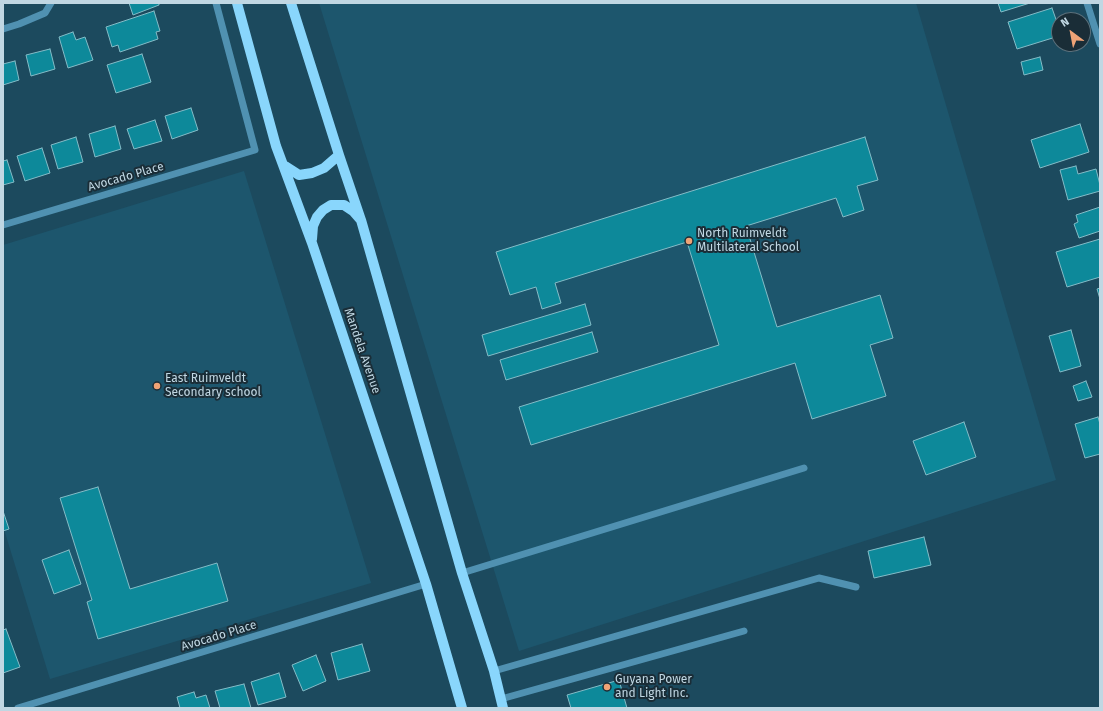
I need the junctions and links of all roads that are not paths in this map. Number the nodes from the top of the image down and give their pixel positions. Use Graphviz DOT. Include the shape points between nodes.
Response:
graph roads {
  1 [pos="51,3"];
  2 [pos="216,3"];
  3 [pos="237,3"];
  4 [pos="291,3"];
  5 [pos="1087,3"];
  6 [pos="3,29"];
  7 [pos="1100,44"];
  8 [pos="339,155"];
  9 [pos="285,166"];
  10 [pos="361,220"];
  11 [pos="3,225"];
  12 [pos="312,243"];
  13 [pos="804,468"];
  14 [pos="462,573"];
  15 [pos="426,584"];
  16 [pos="856,587"];
  17 [pos="744,631"];
  18 [pos="494,671"];
  19 [pos="502,704"];
  20 [pos="18,708"];
  21 [pos="462,708"];
  1 -- 6 [label="street" via="45,13"];
  2 -- 11 [label="street, Avocado Place" via="255,150"];
  3 -- 9 [label="main road, Mandela Avenue" via="276,146"];
  4 -- 8 [label="main road"];
  5 -- 7 [label="street"];
  8 -- 9 [label="main road" via="312,174 299,175"];
  8 -- 10 [label="main road"];
  9 -- 12 [label="main road, Mandela Avenue"];
  10 -- 12 [label="main road" via="344,205 331,205 317,217 313,226"];
  10 -- 14 [label="main road"];
  12 -- 15 [label="main road, Mandela Avenue"];
  13 -- 14 [label="street"];
  14 -- 18 [label="main road"];
  15 -- 20 [label="street, Avocado Place"];
  15 -- 21 [label="main road, Mandela Avenue"];
  16 -- 18 [label="street" via="819,578"];
  17 -- 19 [label="street"];
  18 -- 19 [label="main road"];
}
